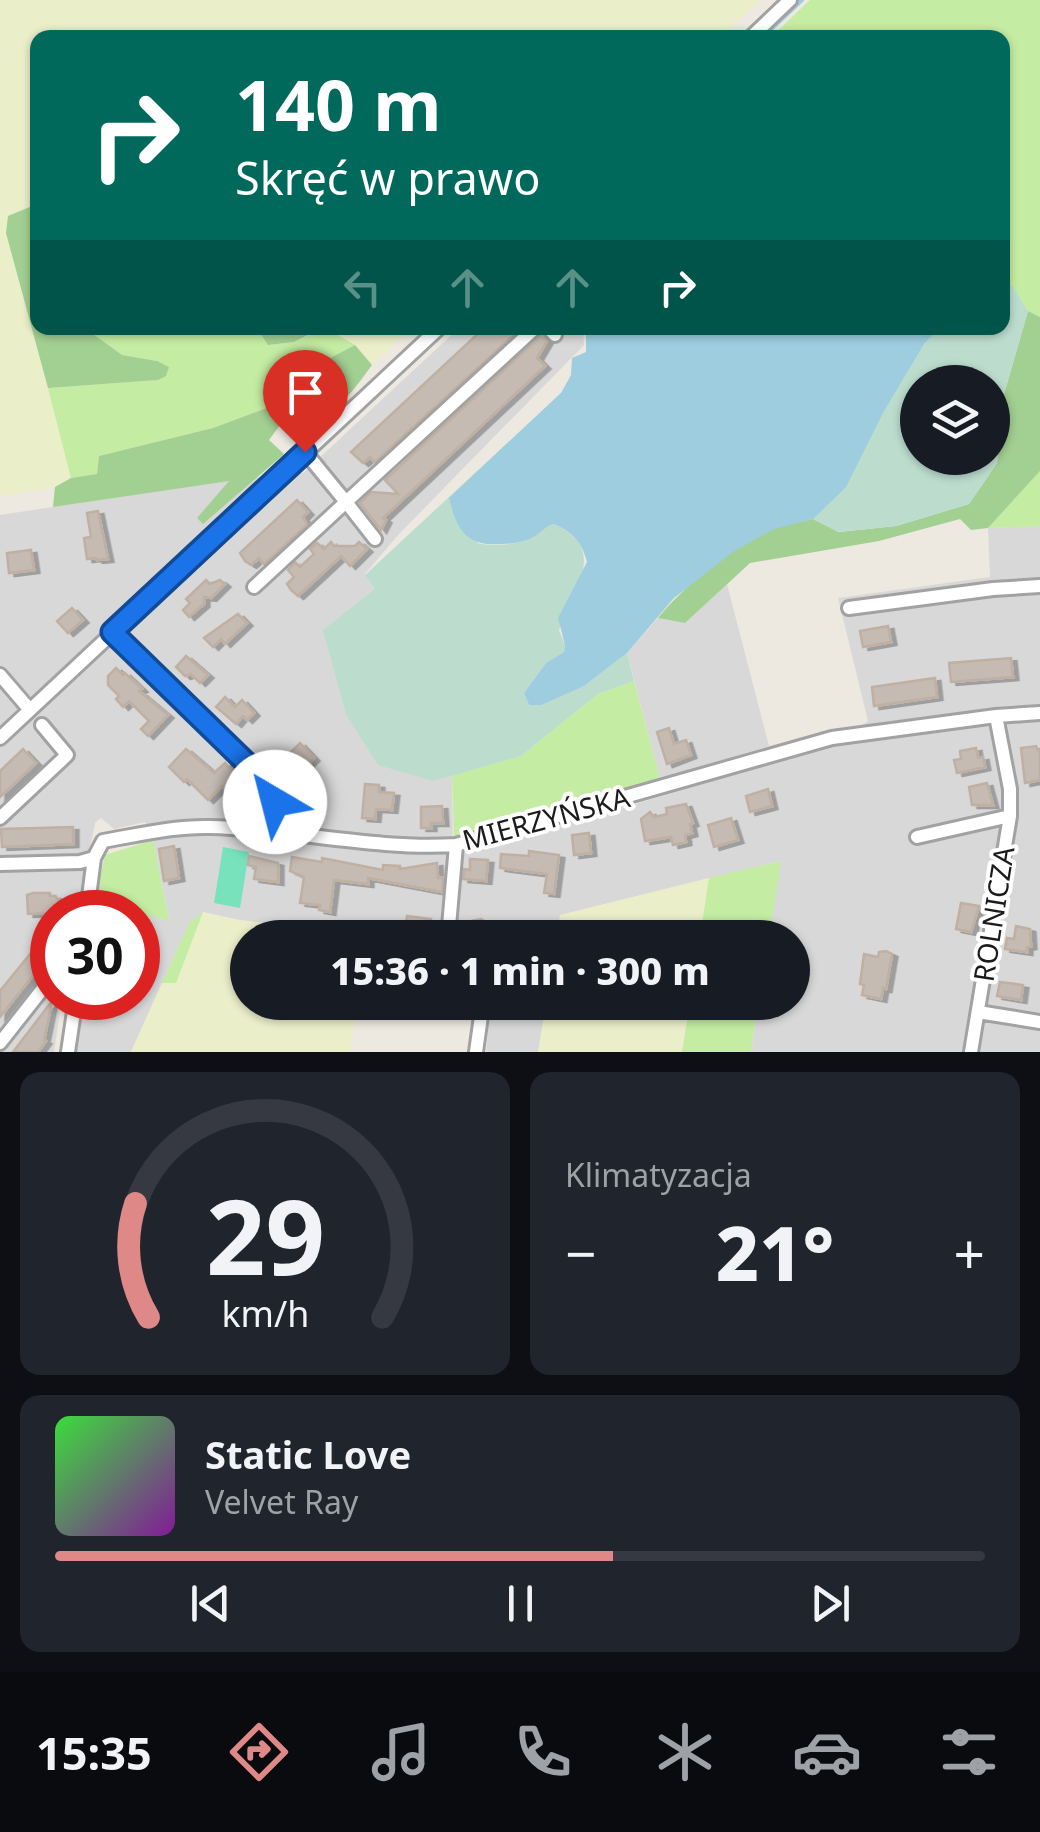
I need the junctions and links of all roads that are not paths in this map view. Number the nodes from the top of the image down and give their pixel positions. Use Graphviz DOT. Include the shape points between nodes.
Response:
graph roads {
  1 [pos="790,0"];
  2 [pos="758,30"];
  3 [pos="431,335"];
  4 [pos="527,335"];
  5 [pos="305,452"];
  6 [pos="346,502"];
  7 [pos="375,539"];
  8 [pos="1040,586"];
  9 [pos="254,587"];
  10 [pos="849,608"];
  11 [pos="108,635"];
  12 [pos="0,675"];
  13 [pos="30,710"];
  14 [pos="1040,713"];
  15 [pos="996,716"];
  16 [pos="42,724"];
  17 [pos="0,738"];
  18 [pos="1010,816"];
  19 [pos="0,818"];
  20 [pos="273,833"];
  21 [pos="917,837"];
  22 [pos="456,845"];
  23 [pos="94,858"];
  24 [pos="0,864"];
  25 [pos="90,890"];
  26 [pos="450,920"];
  27 [pos="30,1005"];
  28 [pos="978,1012"];
  29 [pos="73,1020"];
  30 [pos="480,1020"];
  31 [pos="1040,1022"];
  32 [pos="0,1043"];
  33 [pos="68,1052"];
  34 [pos="476,1052"];
  35 [pos="971,1052"];
  1 -- 2 [label="street"];
  3 -- 5 [label="street"];
  4 -- 6 [label="street"];
  5 -- 6 [label="street"];
  5 -- 11 [label="street"];
  6 -- 7 [label="street"];
  6 -- 9 [label="street"];
  8 -- 10 [label="street"];
  11 -- 13 [label="street"];
  11 -- 20 [label="street" via="264,780 275,802"];
  12 -- 13 [label="street"];
  13 -- 17 [label="street"];
  14 -- 15 [label="street, MIERZYŃSKA"];
  15 -- 18 [label="street, ROLNICZA"];
  15 -- 22 [label="street, MIERZYŃSKA" via="832,738"];
  16 -- 19 [label="street" via="67,755"];
  18 -- 21 [label="street, ROLNICZA"];
  18 -- 28 [label="street, ROLNICZA"];
  20 -- 22 [label="street, MIERZYŃSKA"];
  20 -- 23 [label="street, MIERZYŃSKA" via="157,831 103,841"];
  22 -- 26 [label="street"];
  23 -- 24 [label="street"];
  23 -- 25 [label="street"];
  27 -- 32 [label="street"];
  28 -- 31 [label="street, ROLNICZA"];
  28 -- 35 [label="street, ROLNICZA"];
  29 -- 33 [label="street"];
  30 -- 34 [label="street"];
}
